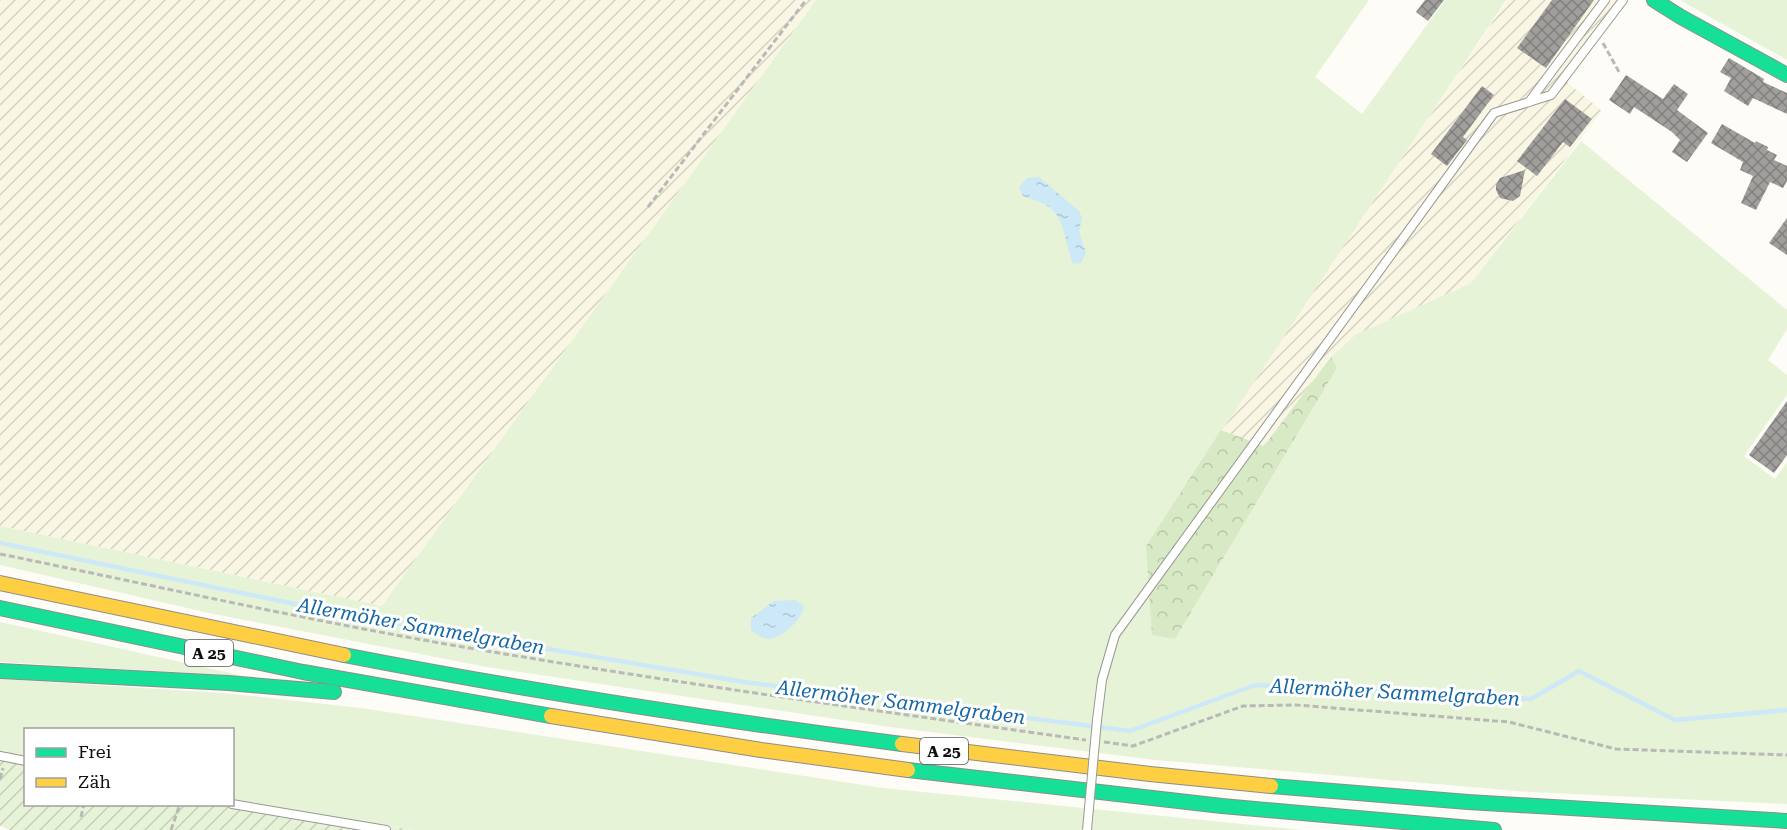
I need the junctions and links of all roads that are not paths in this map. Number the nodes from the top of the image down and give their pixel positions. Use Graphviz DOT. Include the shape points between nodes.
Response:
graph roads {
  1 [pos="1605,0"];
  2 [pos="1623,0"];
  3 [pos="1654,0"];
  4 [pos="1787,75"];
  5 [pos="1529,102"];
  6 [pos="0,583"];
  7 [pos="0,608"];
  8 [pos="0,671"];
  9 [pos="418,695"];
  10 [pos="0,756"];
  11 [pos="24,761"];
  12 [pos="234,804"];
  13 [pos="1787,821"];
  14 [pos="386,830"];
  15 [pos="1087,830"];
  16 [pos="1494,830"];
  1 -- 5 [label="lane"];
  2 -- 5 [label="lane" via="1551,96"];
  3 -- 4 [label="main road"];
  5 -- 15 [label="lane, bridge" via="1494,113 1115,635 1102,680"];
  6 -- 13 [label="main road, A 25" via="514,687 927,749 1083,768 1468,804"];
  7 -- 9 [label="main road, A 25"];
  8 -- 9 [label="main road"];
  9 -- 16 [label="main road, A 25" via="958,777"];
  10 -- 11 [label="lane"];
  12 -- 14 [label="lane"];
}
